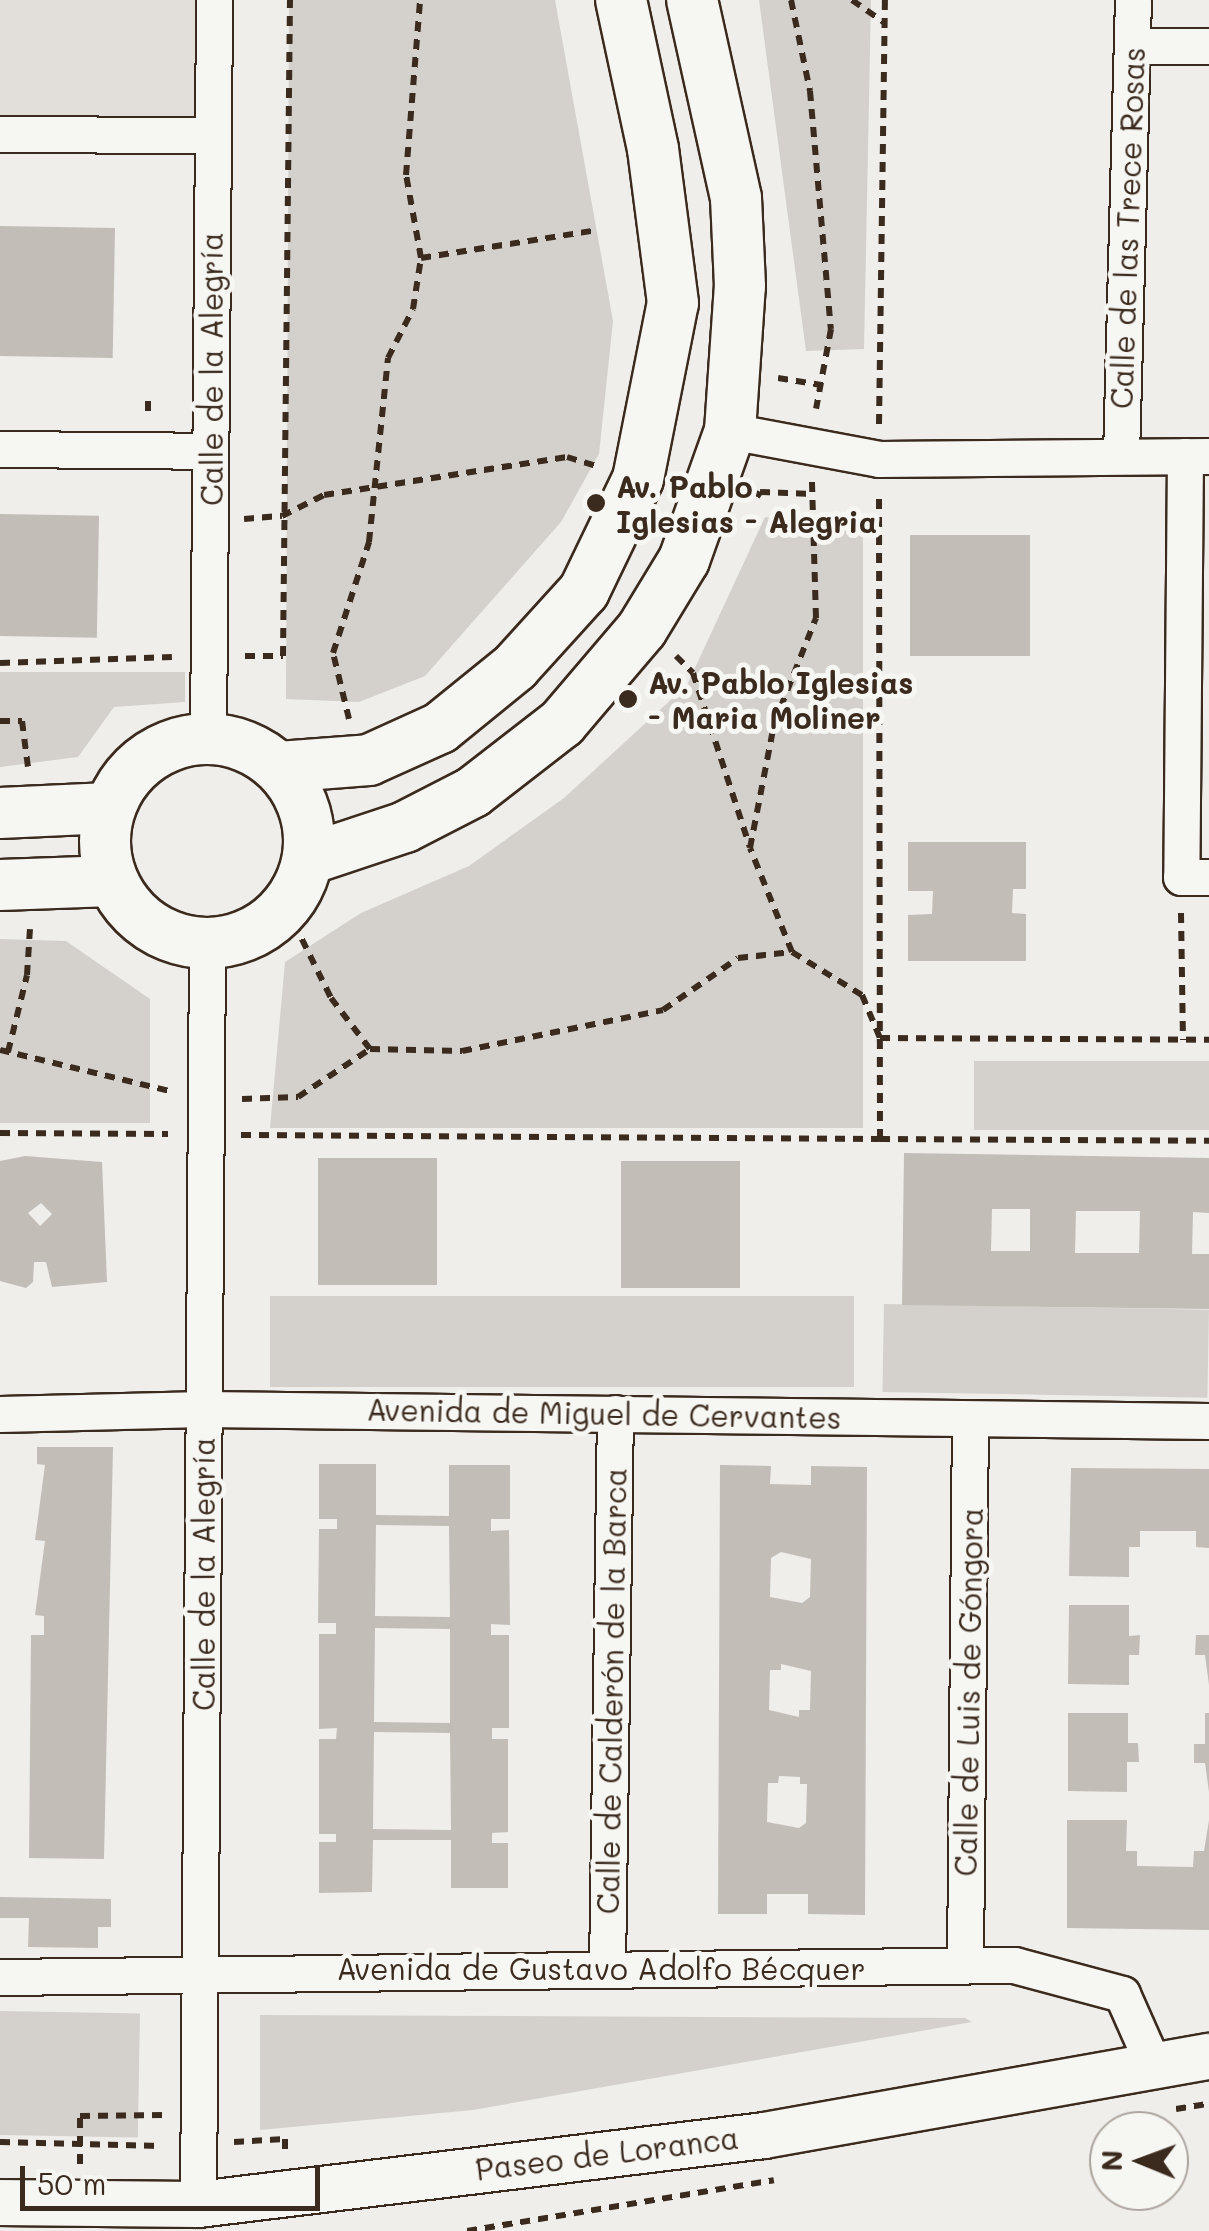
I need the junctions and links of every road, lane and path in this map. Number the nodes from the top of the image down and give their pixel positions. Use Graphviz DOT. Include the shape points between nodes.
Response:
graph roads {
  1 [pos="214,0"];
  2 [pos="420,0"];
  3 [pos="621,0"];
  4 [pos="692,0"];
  5 [pos="852,0"];
  6 [pos="885,0"];
  7 [pos="1134,0"];
  8 [pos="884,22"];
  9 [pos="1133,46"];
  10 [pos="1209,46"];
  11 [pos="0,134"];
  12 [pos="212,135"];
  13 [pos="596,230"];
  14 [pos="421,258"];
  15 [pos="730,432"];
  16 [pos="0,449"];
  17 [pos="210,451"];
  18 [pos="1121,456"];
  19 [pos="1197,456"];
  20 [pos="879,459"];
  21 [pos="638,479"];
  22 [pos="376,486"];
  23 [pos="812,494"];
  24 [pos="704,510"];
  25 [pos="210,521"];
  26 [pos="666,646"];
  27 [pos="208,737"];
  28 [pos="370,760"];
  29 [pos="280,767"];
  30 [pos="110,808"];
  31 [pos="0,814"];
  32 [pos="750,848"];
  33 [pos="309,859"];
  34 [pos="1195,877"];
  35 [pos="112,881"];
  36 [pos="0,886"];
  37 [pos="286,907"];
  38 [pos="207,944"];
  39 [pos="880,1038"];
  40 [pos="1182,1040"];
  41 [pos="1209,1040"];
  42 [pos="370,1049"];
  43 [pos="0,1050"];
  44 [pos="207,1100"];
  45 [pos="0,1133"];
  46 [pos="207,1135"];
  47 [pos="880,1140"];
  48 [pos="1209,1141"];
  49 [pos="204,1409"];
  50 [pos="614,1413"];
  51 [pos="0,1414"];
  52 [pos="970,1418"];
  53 [pos="1209,1421"];
  54 [pos="964,1965"];
  55 [pos="607,1969"];
  56 [pos="200,1972"];
  57 [pos="0,1977"];
  58 [pos="1209,2056"];
  59 [pos="1154,2064"];
  60 [pos="180,2115"];
  61 [pos="80,2166"];
  62 [pos="0,2202"];
  63 [pos="198,2204"];
  1 -- 12 [label="street, Calle de la Alegría"];
  2 -- 14 [label="path" via="406,175"];
  3 -- 21 [label="main road" via="653,149 672,303"];
  4 -- 15 [label="main road" via="736,198 740,286"];
  5 -- 8 [label="path"];
  6 -- 8 [label="path"];
  7 -- 9 [label="street, Calle de las Trece Rosas"];
  8 -- 20 [label="path"];
  9 -- 10 [label="street"];
  9 -- 18 [label="street, Calle de las Trece Rosas"];
  11 -- 12 [label="street"];
  12 -- 17 [label="street, Calle de la Alegría"];
  13 -- 14 [label="path"];
  14 -- 22 [label="path" via="413,308 388,358"];
  15 -- 20 [label="street"];
  15 -- 24 [label="main road"];
  16 -- 17 [label="street"];
  17 -- 25 [label="street, Calle de la Alegría"];
  18 -- 19 [label="street"];
  18 -- 20 [label="street"];
  19 -- 34 [label="street"];
  20 -- 39 [label="path"];
  21 -- 22 [label="path" via="567,457"];
  21 -- 28 [label="main road" via="584,591 515,667 440,728"];
  22 -- 25 [label="path" via="324,495 282,516"];
  22 -- 28 [label="path" via="369,542 333,652 346,712"];
  23 -- 24 [label="path" via="760,492 742,525"];
  24 -- 33 [label="main road" via="684,560 642,629 562,723 473,792 405,827"];
  25 -- 27 [label="street, Calle de la Alegría"];
  26 -- 32 [label="path" via="693,672"];
  27 -- 29 [label="main road" via="248,746"];
  27 -- 30 [label="main road" via="168,744 132,770"];
  28 -- 29 [label="main road"];
  29 -- 33 [label="main road" via="305,809"];
  30 -- 31 [label="main road"];
  30 -- 35 [label="main road" via="104,844"];
  33 -- 37 [label="main road"];
  34 -- 40 [label="path"];
  35 -- 36 [label="main road"];
  35 -- 38 [label="main road" via="134,914 166,936"];
  37 -- 38 [label="main road" via="250,935"];
  37 -- 42 [label="path" via="331,998"];
  38 -- 44 [label="street, Calle de la Alegría"];
  39 -- 40 [label="path"];
  39 -- 42 [label="path" via="862,995 792,952 738,958 663,1010 462,1050"];
  39 -- 47 [label="path"];
  40 -- 41 [label="path"];
  42 -- 44 [label="path" via="298,1097"];
  43 -- 44 [label="path"];
  44 -- 46 [label="street, Calle de la Alegría"];
  45 -- 46 [label="path"];
  46 -- 47 [label="path"];
  46 -- 49 [label="street, Calle de la Alegría"];
  47 -- 48 [label="path"];
  49 -- 50 [label="street, Avenida de Miguel de Cervantes"];
  49 -- 51 [label="street, Avenida de Miguel de Cervantes"];
  49 -- 56 [label="street, Calle de la Alegría"];
  50 -- 52 [label="street, Avenida de Miguel de Cervantes"];
  50 -- 55 [label="street, Calle de Calderón de la Barca"];
  52 -- 53 [label="street, Avenida de Miguel de Cervantes"];
  52 -- 54 [label="street, Calle de Luis de Góngora"];
  54 -- 55 [label="street, Avenida de Gustavo Adolfo Bécquer"];
  54 -- 59 [label="street, Avenida de Gustavo Adolfo Bécquer" via="1014,1965 1122,1994"];
  55 -- 56 [label="street, Avenida de Gustavo Adolfo Bécquer"];
  56 -- 57 [label="street, Avenida de Gustavo Adolfo Bécquer"];
  56 -- 63 [label="street, Calle de la Alegría"];
  58 -- 59 [label="street, Paseo de Loranca"];
  59 -- 63 [label="street, Paseo de Loranca" via="764,2135"];
  60 -- 61 [label="path" via="80,2116"];
  62 -- 63 [label="street, Paseo de Loranca"];
}
